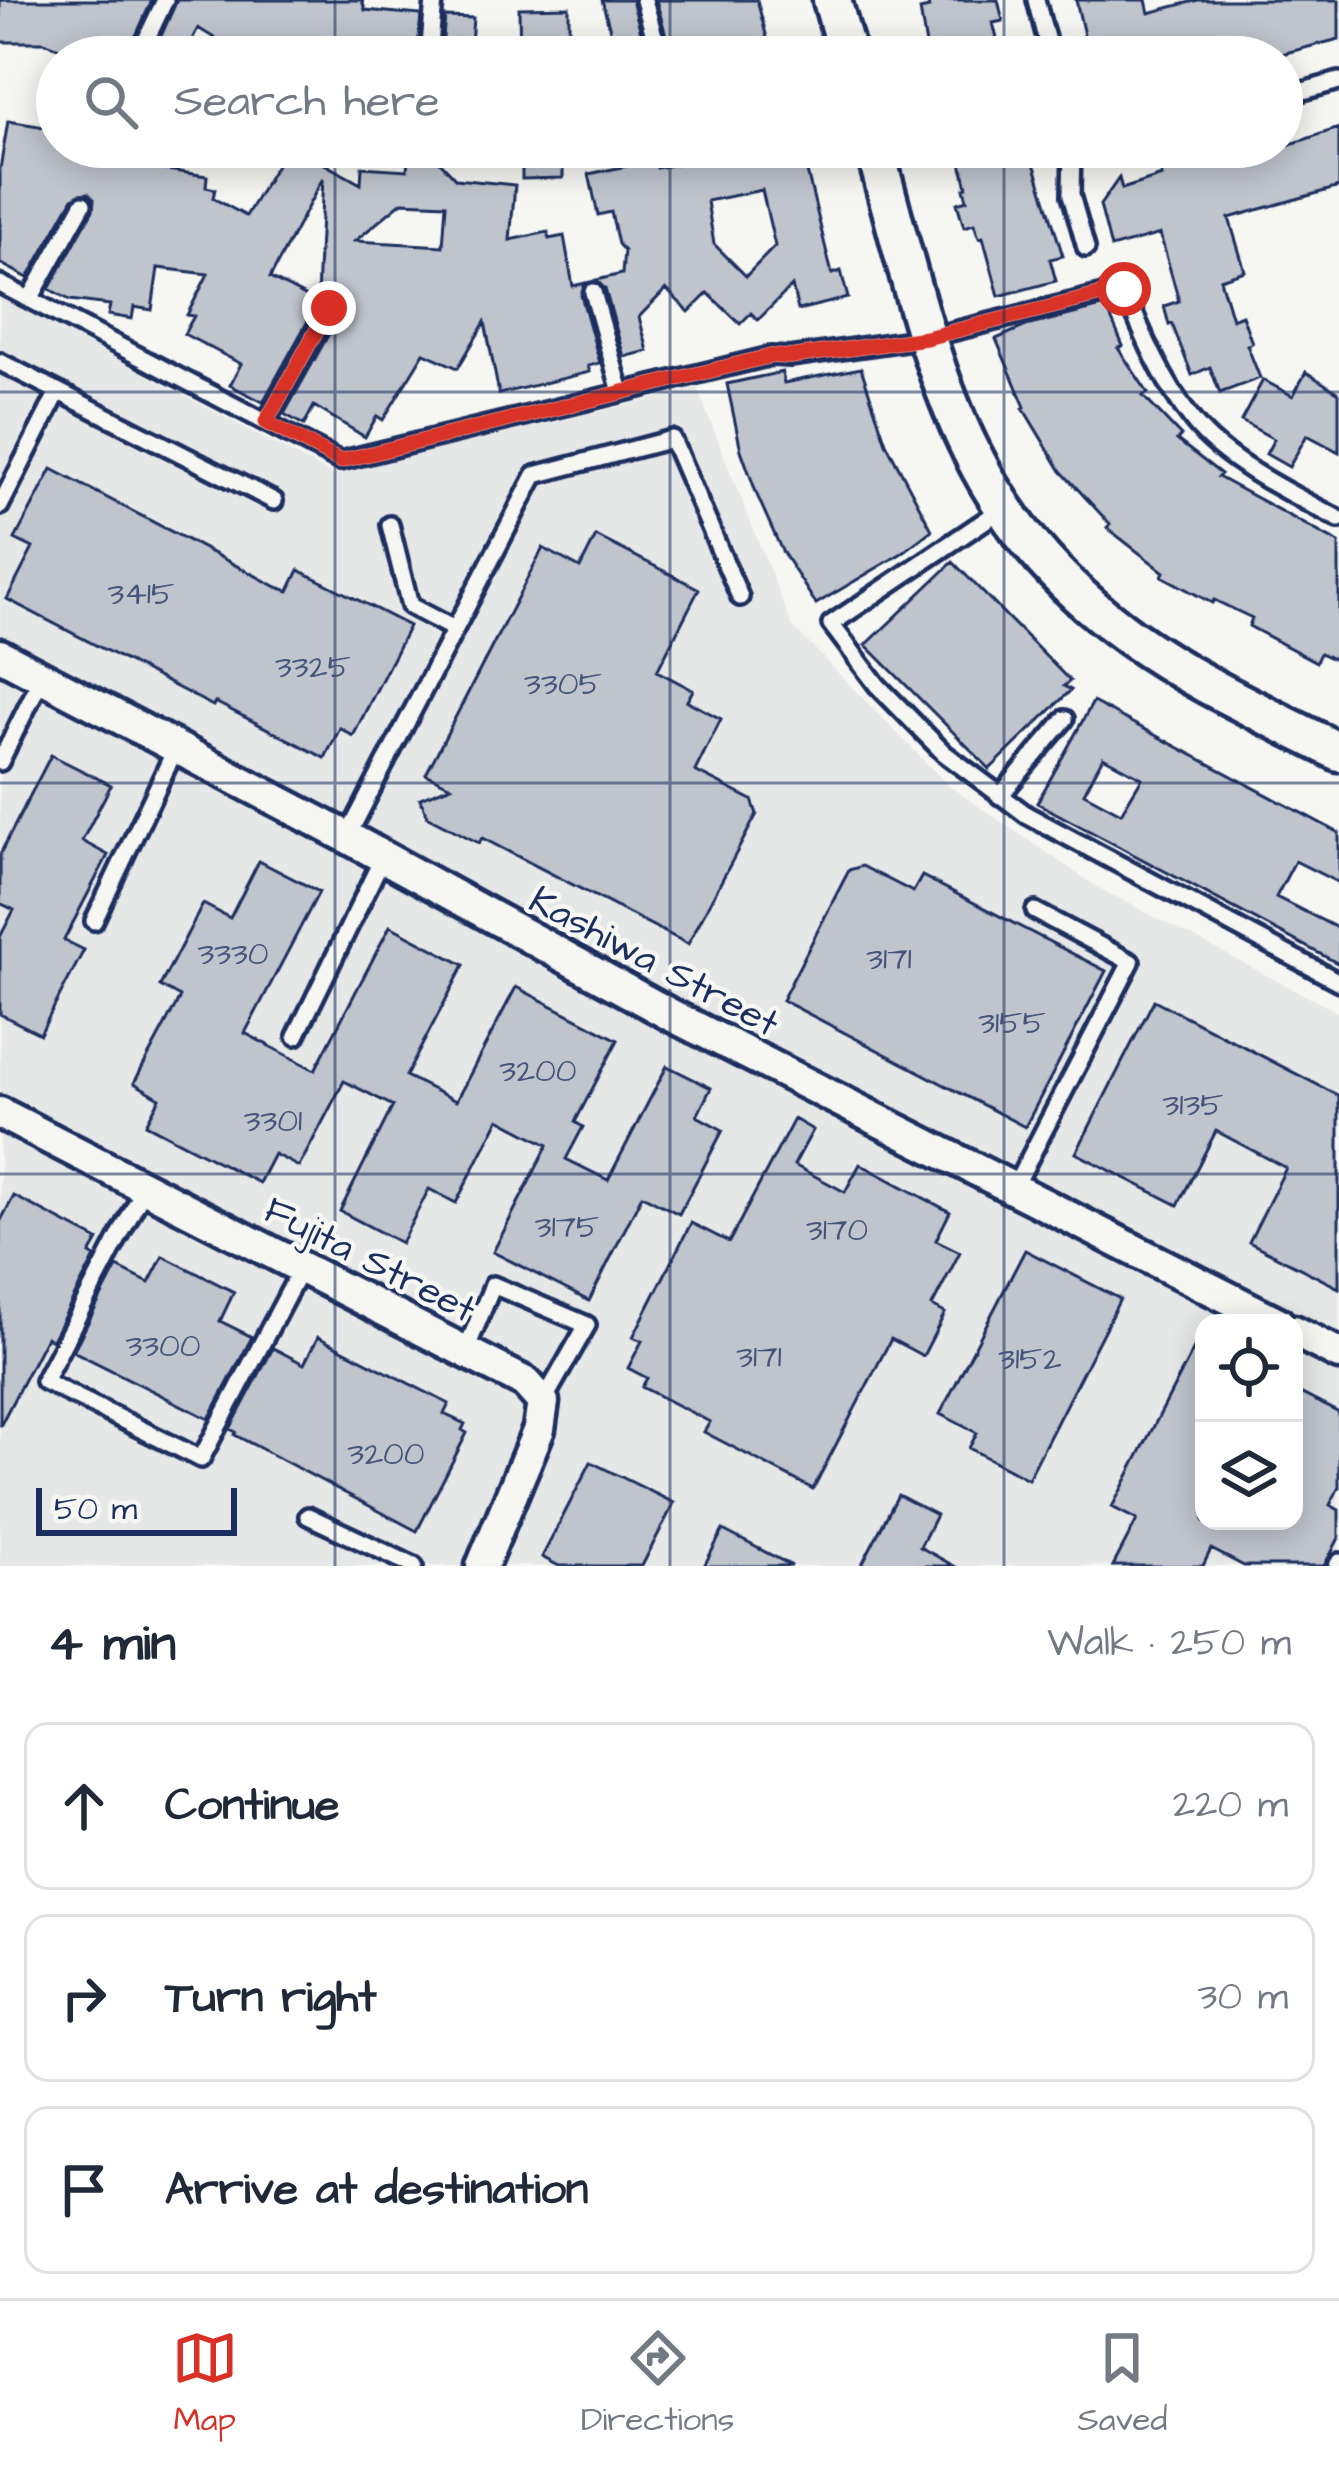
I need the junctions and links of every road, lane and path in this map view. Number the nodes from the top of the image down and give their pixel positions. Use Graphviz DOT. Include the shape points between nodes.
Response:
graph roads {
  1 [pos="165,0"];
  2 [pos="434,0"];
  3 [pos="644,0"];
  4 [pos="832,0"];
  5 [pos="1036,0"];
  6 [pos="148,36"];
  7 [pos="431,36"];
  8 [pos="654,36"];
  9 [pos="842,36"];
  10 [pos="1045,36"];
  11 [pos="1339,81"];
  12 [pos="1303,91"];
  13 [pos="880,168"];
  14 [pos="1072,168"];
  15 [pos="83,205"];
  16 [pos="1086,248"];
  17 [pos="0,284"];
  18 [pos="592,292"];
  19 [pos="30,299"];
  20 [pos="329,308"];
  21 [pos="926,338"];
  22 [pos="0,362"];
  23 [pos="58,392"];
  24 [pos="621,392"];
  25 [pos="266,422"];
  26 [pos="274,502"];
  27 [pos="0,506"];
  28 [pos="1002,509"];
  29 [pos="1339,519"];
  30 [pos="389,525"];
  31 [pos="740,597"];
  32 [pos="454,629"];
  33 [pos="0,656"];
  34 [pos="42,677"];
  35 [pos="1065,719"];
  36 [pos="176,748"];
  37 [pos="1339,752"];
  38 [pos="0,762"];
  39 [pos="1000,796"];
  40 [pos="347,838"];
  41 [pos="383,857"];
  42 [pos="1035,911"];
  43 [pos="94,921"];
  44 [pos="1339,982"];
  45 [pos="296,1036"];
  46 [pos="0,1113"];
  47 [pos="146,1185"];
  48 [pos="1013,1190"];
  49 [pos="302,1268"];
  50 [pos="1260,1314"];
  51 [pos="1303,1336"];
  52 [pos="466,1350"];
  53 [pos="1339,1354"];
  54 [pos="543,1402"];
  55 [pos="308,1516"];
  56 [pos="414,1566"];
  57 [pos="482,1566"];
  1 -- 6 [label="lane"];
  2 -- 7 [label="lane"];
  3 -- 8 [label="lane"];
  4 -- 9 [label="street"];
  5 -- 10 [label="lane"];
  11 -- 12 [label="lane"];
  13 -- 21 [label="street"];
  14 -- 16 [label="lane"];
  15 -- 19 [label="lane"];
  17 -- 19 [label="lane"];
  18 -- 24 [label="lane"];
  19 -- 25 [label="lane"];
  20 -- 25 [label="lane"];
  21 -- 24 [label="lane" via="771,356"];
  21 -- 28 [label="street" via="965,445"];
  21 -- 29 [label="lane" via="1124,289 1196,425 1287,492"];
  22 -- 23 [label="lane"];
  23 -- 26 [label="lane"];
  23 -- 27 [label="lane"];
  24 -- 25 [label="lane" via="340,461"];
  28 -- 37 [label="street" via="1066,582 1135,641"];
  28 -- 39 [label="lane" via="831,624 877,685"];
  30 -- 32 [label="lane" via="410,606"];
  31 -- 32 [label="lane" via="672,439 535,475"];
  32 -- 40 [label="lane"];
  33 -- 34 [label="street, Kashiwa Street"];
  34 -- 36 [label="street, Kashiwa Street"];
  34 -- 38 [label="lane"];
  35 -- 39 [label="lane"];
  36 -- 40 [label="street, Kashiwa Street"];
  36 -- 43 [label="lane"];
  39 -- 44 [label="lane"];
  40 -- 41 [label="street, Kashiwa Street"];
  41 -- 45 [label="lane"];
  41 -- 48 [label="street, Kashiwa Street"];
  42 -- 48 [label="lane" via="1131,962"];
  46 -- 47 [label="street, Fujita Street"];
  47 -- 49 [label="street, Fujita Street"];
  47 -- 49 [label="lane" via="44,1381 201,1459"];
  48 -- 50 [label="street, Kashiwa Street"];
  49 -- 52 [label="street, Fujita Street"];
  51 -- 53 [label="street"];
  52 -- 54 [label="street, Fujita Street" via="526,1383"];
  52 -- 54 [label="lane" via="494,1285 587,1324"];
  54 -- 57 [label="street"];
  55 -- 56 [label="lane"];
}
